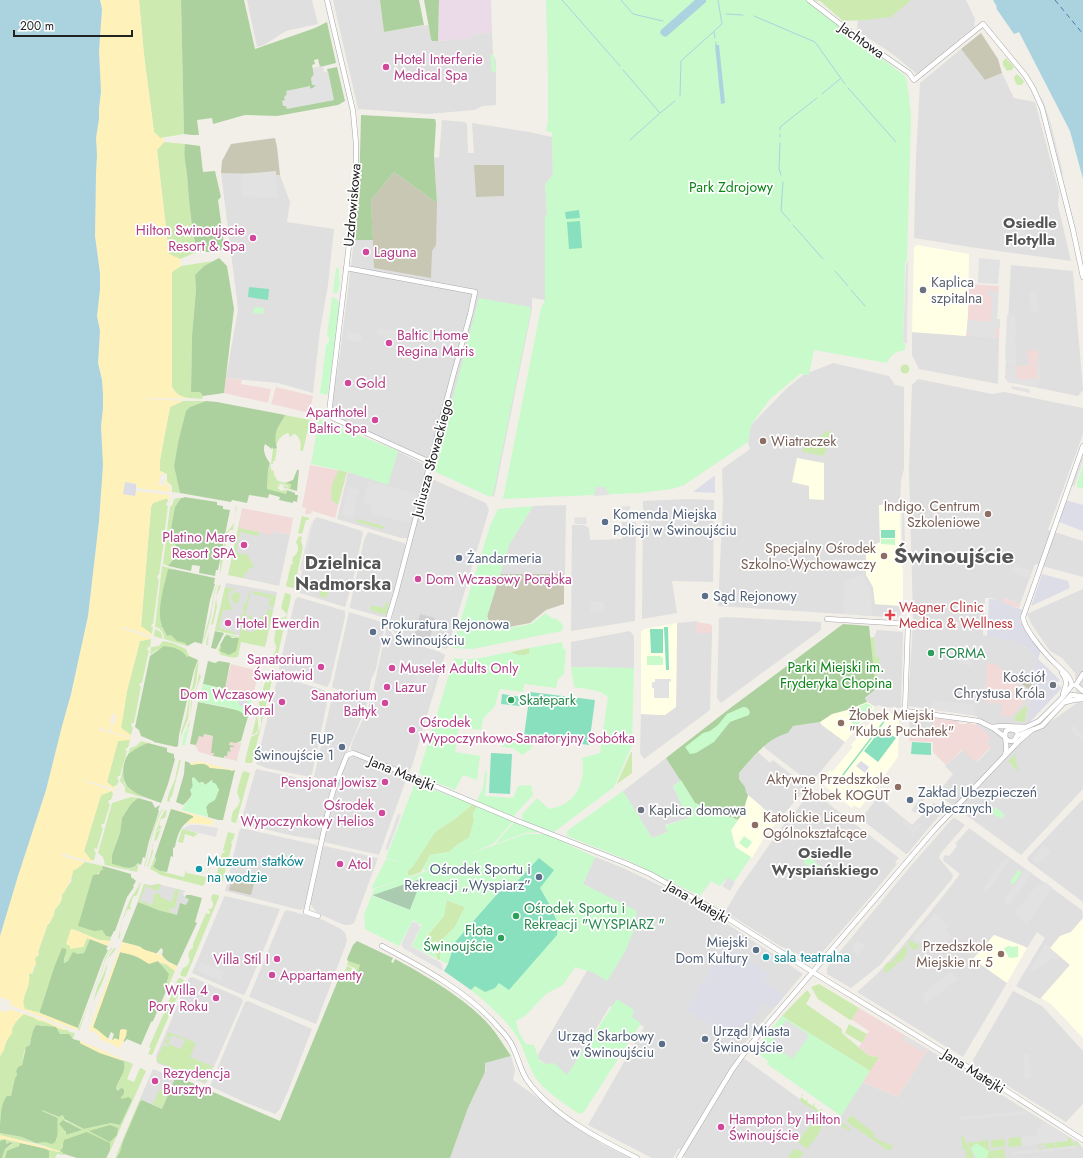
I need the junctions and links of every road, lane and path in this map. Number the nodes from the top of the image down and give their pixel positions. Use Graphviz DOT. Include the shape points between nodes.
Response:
graph roads {
  1 [pos="327,0"];
  2 [pos="809,0"];
  3 [pos="346,268"];
  4 [pos="1083,277"];
  5 [pos="1083,446"];
  6 [pos="430,462"];
  7 [pos="827,619"];
  8 [pos="387,623"];
  9 [pos="1057,666"];
  10 [pos="1083,674"];
  11 [pos="1078,687"];
  12 [pos="1068,690"];
  13 [pos="1071,695"];
  14 [pos="1077,695"];
  15 [pos="1083,698"];
  16 [pos="1063,701"];
  17 [pos="1026,727"];
  18 [pos="992,728"];
  19 [pos="1011,730"];
  20 [pos="1032,730"];
  21 [pos="1006,738"];
  22 [pos="1015,739"];
  23 [pos="1012,748"];
  24 [pos="1004,756"];
  25 [pos="308,904"];
  26 [pos="382,946"];
  27 [pos="813,972"];
  28 [pos="1083,1140"];
  29 [pos="637,1158"];
  30 [pos="679,1158"];
  1 -- 3 [label="street, Uzdrowiskowa" via="355,126 356,177"];
  2 -- 4 [label="street, Jachtowa" via="910,73 914,80 983,24 1025,75 1042,108"];
  3 -- 6 [label="street, Uzdrowiskowa" via="329,413 333,418"];
  3 -- 6 [label="street, Juliusza Słowackiego" via="475,292"];
  5 -- 9 [label="street" via="1023,617 1024,623 1040,647"];
  6 -- 8 [label="street, Juliusza Słowackiego"];
  7 -- 18 [label="street" via="908,624 905,711 979,721"];
  9 -- 11 [label="street"];
  9 -- 16 [label="street" via="1066,682"];
  10 -- 11 [label="street"];
  11 -- 12 [label="street" via="1069,686"];
  11 -- 14 [label="street"];
  12 -- 13 [label="street"];
  12 -- 16 [label="street"];
  13 -- 14 [label="street"];
  13 -- 16 [label="street"];
  14 -- 15 [label="street"];
  15 -- 16 [label="street"];
  16 -- 17 [label="street" via="1039,721"];
  16 -- 20 [label="street" via="1046,722"];
  17 -- 18 [label="street"];
  17 -- 19 [label="street"];
  18 -- 19 [label="street"];
  18 -- 21 [label="street"];
  19 -- 21 [label="street" via="1005,733"];
  19 -- 22 [label="street" via="1016,734"];
  20 -- 22 [label="street"];
  20 -- 23 [label="street"];
  21 -- 22 [label="street" via="1010,741"];
  21 -- 24 [label="street"];
  22 -- 23 [label="street"];
  23 -- 24 [label="street"];
  24 -- 27 [label="street" via="934,830"];
  25 -- 25 [label="street" via="310,909 318,916 306,912"];
  25 -- 27 [label="street, Jana Matejki" via="335,784 346,758 349,753 353,753 650,874 713,909"];
  26 -- 29 [label="street" via="420,967 472,1002 508,1039 524,1075 540,1096 581,1128"];
  27 -- 28 [label="street, Jana Matejki"];
  27 -- 30 [label="street" via="740,1058"];
}
